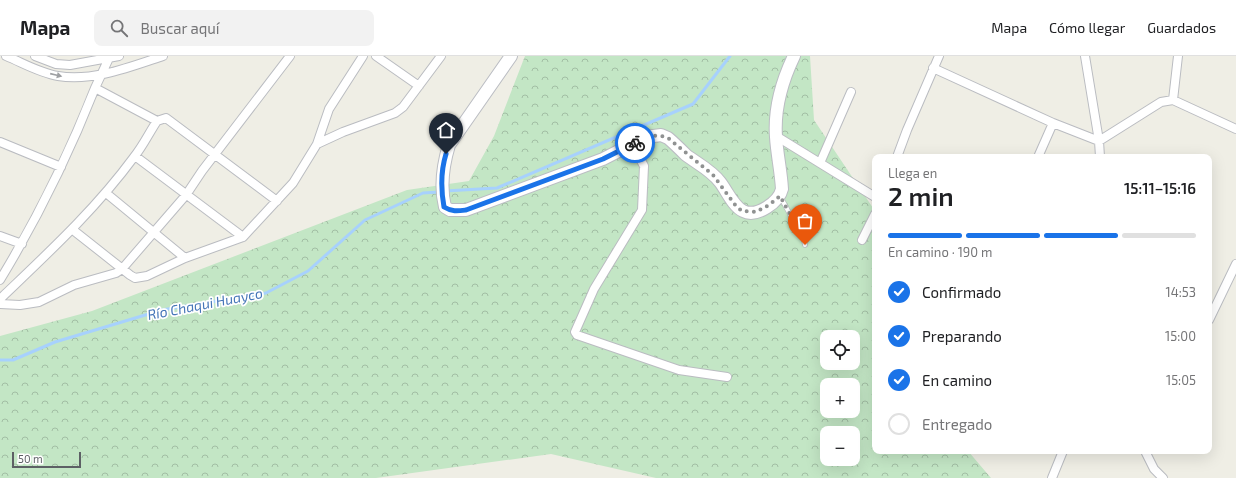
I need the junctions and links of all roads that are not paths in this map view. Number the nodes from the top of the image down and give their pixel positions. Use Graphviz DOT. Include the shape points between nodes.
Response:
graph roads {
  1 [pos="6,56"];
  2 [pos="37,56"];
  3 [pos="119,56"];
  4 [pos="163,56"];
  5 [pos="290,56"];
  6 [pos="363,56"];
  7 [pos="376,56"];
  8 [pos="441,56"];
  9 [pos="794,56"];
  10 [pos="939,56"];
  11 [pos="1084,56"];
  12 [pos="1178,56"];
  13 [pos="109,57"];
  14 [pos="508,57"];
  15 [pos="33,68"];
  16 [pos="934,68"];
  17 [pos="100,74"];
  18 [pos="419,86"];
  19 [pos="95,88"];
  20 [pos="851,92"];
  21 [pos="1173,100"];
  22 [pos="156,121"];
  23 [pos="1053,123"];
  24 [pos="1236,129"];
  25 [pos="776,136"];
  26 [pos="1099,141"];
  27 [pos="0,142"];
  28 [pos="317,144"];
  29 [pos="632,144"];
  30 [pos="215,154"];
  31 [pos="898,154"];
  32 [pos="1039,154"];
  33 [pos="1100,154"];
  34 [pos="135,156"];
  35 [pos="820,163"];
  36 [pos="61,167"];
  37 [pos="106,193"];
  38 [pos="872,194"];
  39 [pos="186,195"];
  40 [pos="780,196"];
  41 [pos="277,201"];
  42 [pos="872,220"];
  43 [pos="73,230"];
  44 [pos="155,232"];
  45 [pos="0,236"];
  46 [pos="243,237"];
  47 [pos="862,240"];
  48 [pos="22,244"];
  49 [pos="805,245"];
  50 [pos="185,258"];
  51 [pos="1236,264"];
  52 [pos="122,269"];
  53 [pos="0,280"];
  54 [pos="0,300"];
  55 [pos="1212,314"];
  56 [pos="727,377"];
  57 [pos="1062,454"];
  58 [pos="1146,454"];
  59 [pos="1052,478"];
  60 [pos="1163,478"];
  1 -- 15 [label="street"];
  2 -- 13 [label="street" via="56,64 84,64"];
  2 -- 15 [label="street"];
  3 -- 13 [label="street"];
  4 -- 17 [label="street"];
  5 -- 30 [label="street"];
  6 -- 28 [label="street" via="329,109"];
  7 -- 18 [label="street"];
  8 -- 18 [label="street"];
  9 -- 25 [label="street" via="784,77 778,104"];
  10 -- 16 [label="street"];
  11 -- 26 [label="street"];
  12 -- 21 [label="street"];
  13 -- 17 [label="street"];
  14 -- 29 [label="street" via="449,145 444,162 444,207 450,210 466,210 603,159"];
  15 -- 17 [label="street, one-way" via="57,76"];
  16 -- 23 [label="street"];
  16 -- 31 [label="street"];
  17 -- 19 [label="street"];
  18 -- 28 [label="street" via="395,113"];
  19 -- 22 [label="street"];
  19 -- 36 [label="street"];
  20 -- 35 [label="street"];
  21 -- 24 [label="street"];
  21 -- 26 [label="street" via="1161,102"];
  22 -- 30 [label="street" via="166,118"];
  22 -- 34 [label="street"];
  23 -- 26 [label="street"];
  23 -- 32 [label="street"];
  25 -- 35 [label="street"];
  25 -- 40 [label="street" via="781,179"];
  26 -- 33 [label="street"];
  27 -- 36 [label="street"];
  28 -- 41 [label="street" via="293,183"];
  29 -- 40 [label="street" via="653,135 668,138 719,181 742,211 756,212"];
  29 -- 56 [label="street" via="644,166 642,210 594,288 577,335 679,370"];
  30 -- 39 [label="street"];
  30 -- 41 [label="street"];
  34 -- 37 [label="street"];
  34 -- 39 [label="street"];
  35 -- 38 [label="street"];
  36 -- 48 [label="street"];
  37 -- 43 [label="street"];
  37 -- 44 [label="street"];
  39 -- 44 [label="street"];
  39 -- 46 [label="street"];
  40 -- 49 [label="lane"];
  41 -- 46 [label="street"];
  42 -- 47 [label="street"];
  43 -- 52 [label="street"];
  43 -- 54 [label="street"];
  44 -- 50 [label="street"];
  44 -- 52 [label="street"];
  45 -- 48 [label="street"];
  46 -- 50 [label="street"];
  48 -- 53 [label="street"];
  50 -- 52 [label="street" via="141,278 130,276"];
  51 -- 55 [label="street"];
  52 -- 54 [label="street" via="39,302 20,305"];
  57 -- 59 [label="street"];
  58 -- 60 [label="street" via="1154,469"];
}
